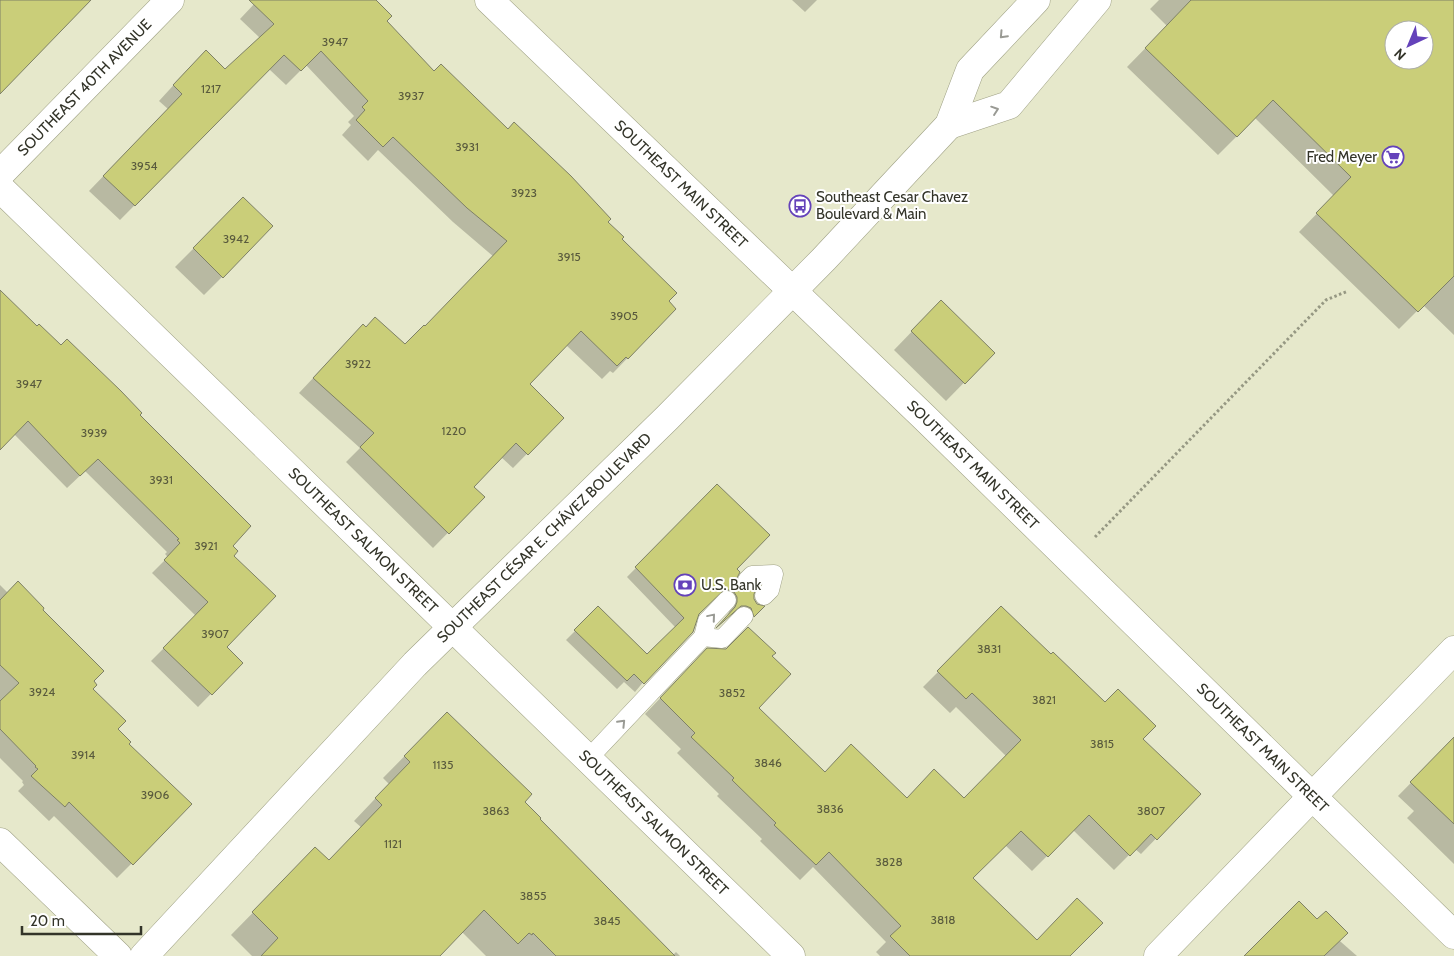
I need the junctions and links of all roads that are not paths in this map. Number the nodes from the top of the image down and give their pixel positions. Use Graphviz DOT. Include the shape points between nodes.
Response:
graph roads {
  1 [pos="170,0"];
  2 [pos="489,0"];
  3 [pos="1036,0"];
  4 [pos="1097,0"];
  5 [pos="949,125"];
  6 [pos="0,174"];
  7 [pos="0,188"];
  8 [pos="794,290"];
  9 [pos="748,580"];
  10 [pos="764,596"];
  11 [pos="727,600"];
  12 [pos="744,616"];
  13 [pos="453,627"];
  14 [pos="703,638"];
  15 [pos="1454,650"];
  16 [pos="588,759"];
  17 [pos="1312,797"];
  18 [pos="0,842"];
  19 [pos="1454,935"];
  20 [pos="118,956"];
  21 [pos="144,956"];
  22 [pos="791,956"];
  23 [pos="1158,956"];
  1 -- 6 [label="street, SOUTHEAST 40TH AVENUE"];
  2 -- 8 [label="street, SOUTHEAST MAIN STREET"];
  3 -- 5 [label="street, SOUTHEAST CÉSAR E. CHÁVEZ BOULEVARD, one-way" via="970,70"];
  5 -- 4 [label="street, SOUTHEAST CÉSAR E. CHÁVEZ BOULEVARD, one-way" via="1009,105"];
  5 -- 8 [label="street, SOUTHEAST CÉSAR E. CHÁVEZ BOULEVARD"];
  7 -- 13 [label="street, SOUTHEAST SALMON STREET"];
  8 -- 13 [label="street, SOUTHEAST CÉSAR E. CHÁVEZ BOULEVARD"];
  8 -- 17 [label="street, SOUTHEAST MAIN STREET"];
  9 -- 10 [label="lane" via="752,575 774,574 770,590"];
  14 -- 11 [label="lane, one-way" via="707,620"];
  12 -- 14 [label="lane" via="722,639"];
  13 -- 16 [label="street, SOUTHEAST SALMON STREET"];
  13 -- 21 [label="street, SOUTHEAST CÉSAR E. CHÁVEZ BOULEVARD"];
  16 -- 14 [label="lane, one-way"];
  15 -- 17 [label="street"];
  16 -- 22 [label="street, SOUTHEAST SALMON STREET"];
  17 -- 19 [label="street, SOUTHEAST MAIN STREET"];
  17 -- 23 [label="street"];
  18 -- 20 [label="street"];
}
